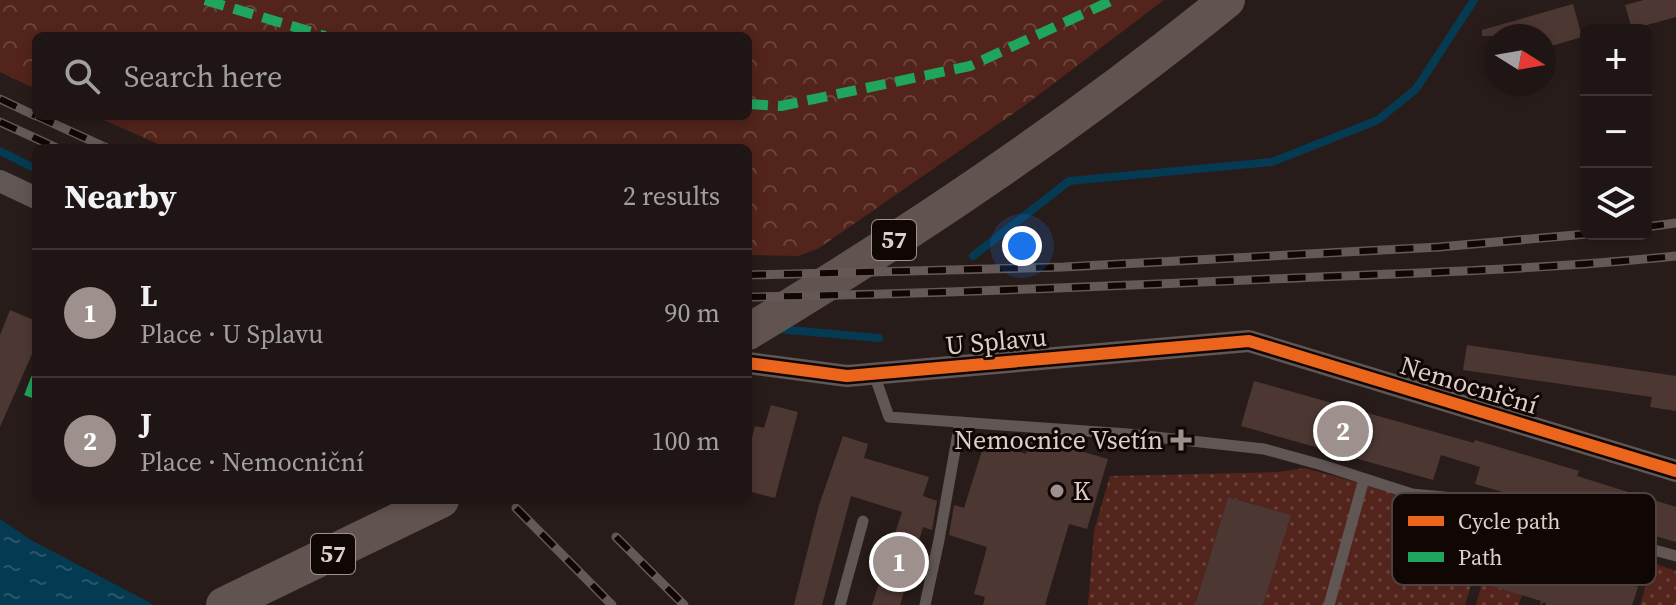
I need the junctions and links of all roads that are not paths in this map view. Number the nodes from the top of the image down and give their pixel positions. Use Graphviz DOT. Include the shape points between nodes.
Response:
graph roads {
  1 [pos="1227,0"];
  2 [pos="0,181"];
  3 [pos="32,196"];
  4 [pos="752,329"];
  5 [pos="1249,341"];
  6 [pos="752,364"];
  7 [pos="874,374"];
  8 [pos="960,422"];
  9 [pos="1676,471"];
  10 [pos="1364,479"];
  11 [pos="1409,493"];
  12 [pos="433,504"];
  13 [pos="863,521"];
  14 [pos="1656,551"];
  15 [pos="1676,556"];
  16 [pos="224,605"];
  17 [pos="840,605"];
  18 [pos="925,605"];
  19 [pos="1329,605"];
  1 -- 4 [label="main road, 57" via="1038,143"];
  2 -- 3 [label="street"];
  5 -- 7 [label="street, U Splavu"];
  5 -- 9 [label="street, Nemocniční"];
  6 -- 7 [label="street, U Splavu" via="847,376"];
  7 -- 8 [label="lane" via="889,417"];
  8 -- 10 [label="lane" via="1264,449"];
  8 -- 18 [label="lane"];
  10 -- 11 [label="lane"];
  10 -- 19 [label="lane"];
  12 -- 16 [label="main road, 57"];
  13 -- 17 [label="lane"];
  14 -- 15 [label="lane"];
}
